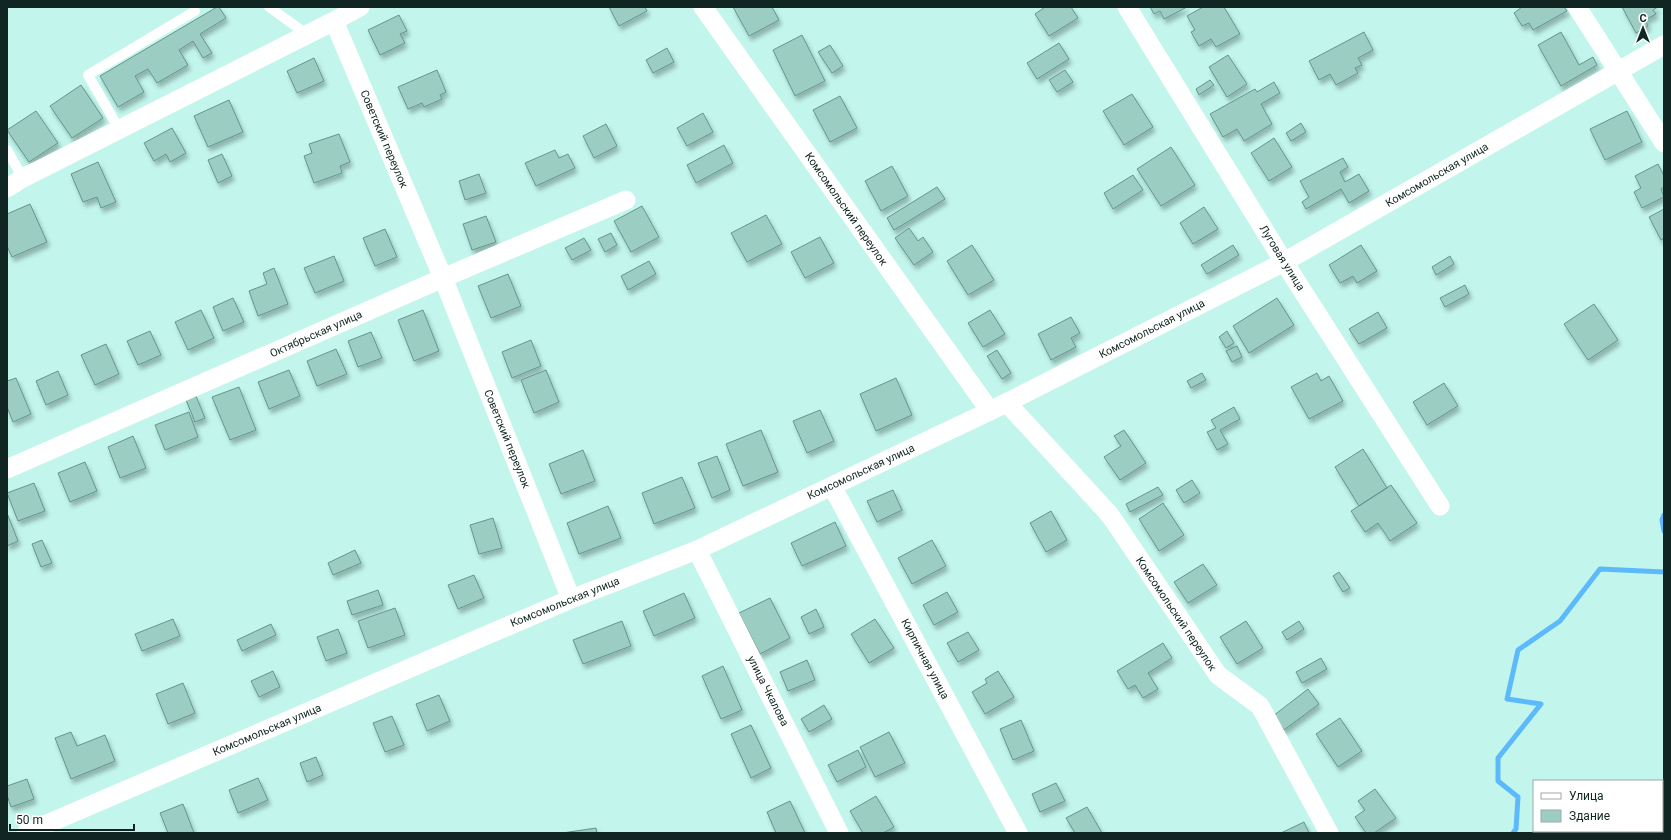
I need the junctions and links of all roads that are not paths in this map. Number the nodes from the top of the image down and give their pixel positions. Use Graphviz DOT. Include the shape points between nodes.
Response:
graph roads {
  1 [pos="269,7"];
  2 [pos="360,7"];
  3 [pos="703,7"];
  4 [pos="1127,7"];
  5 [pos="1577,7"];
  6 [pos="195,11"];
  7 [pos="334,21"];
  8 [pos="308,35"];
  9 [pos="1664,45"];
  10 [pos="1618,72"];
  11 [pos="119,129"];
  12 [pos="1664,143"];
  13 [pos="7,150"];
  14 [pos="23,178"];
  15 [pos="7,188"];
  16 [pos="626,200"];
  17 [pos="1284,262"];
  18 [pos="443,278"];
  19 [pos="998,407"];
  20 [pos="7,469"];
  21 [pos="832,486"];
  22 [pos="1440,506"];
  23 [pos="697,550"];
  24 [pos="571,599"];
  25 [pos="26,833"];
  26 [pos="839,833"];
  27 [pos="1018,833"];
  28 [pos="1329,833"];
  1 -- 8 [label="lane"];
  2 -- 7 [label="street"];
  3 -- 19 [label="street, Комсомольский переулок"];
  4 -- 17 [label="street, Луговая улица"];
  5 -- 10 [label="street"];
  6 -- 11 [label="lane" via="88,75"];
  7 -- 8 [label="street"];
  7 -- 18 [label="street, Советский переулок"];
  8 -- 11 [label="street"];
  9 -- 10 [label="street, Комсомольская улица"];
  10 -- 12 [label="street"];
  10 -- 17 [label="street, Комсомольская улица"];
  11 -- 14 [label="street"];
  13 -- 14 [label="lane"];
  14 -- 15 [label="street"];
  16 -- 18 [label="street, Октябрьская улица"];
  17 -- 19 [label="street, Комсомольская улица"];
  17 -- 22 [label="street, Луговая улица"];
  18 -- 20 [label="street, Октябрьская улица"];
  18 -- 24 [label="street, Советский переулок"];
  19 -- 21 [label="street, Комсомольская улица"];
  19 -- 28 [label="street, Комсомольский переулок" via="1110,515 1218,675 1260,706"];
  21 -- 23 [label="street, Комсомольская улица"];
  21 -- 27 [label="street, Кирпичная улица"];
  23 -- 24 [label="street, Комсомольская улица"];
  23 -- 26 [label="street, улица Чкалова"];
  24 -- 25 [label="street, Комсомольская улица"];
}
